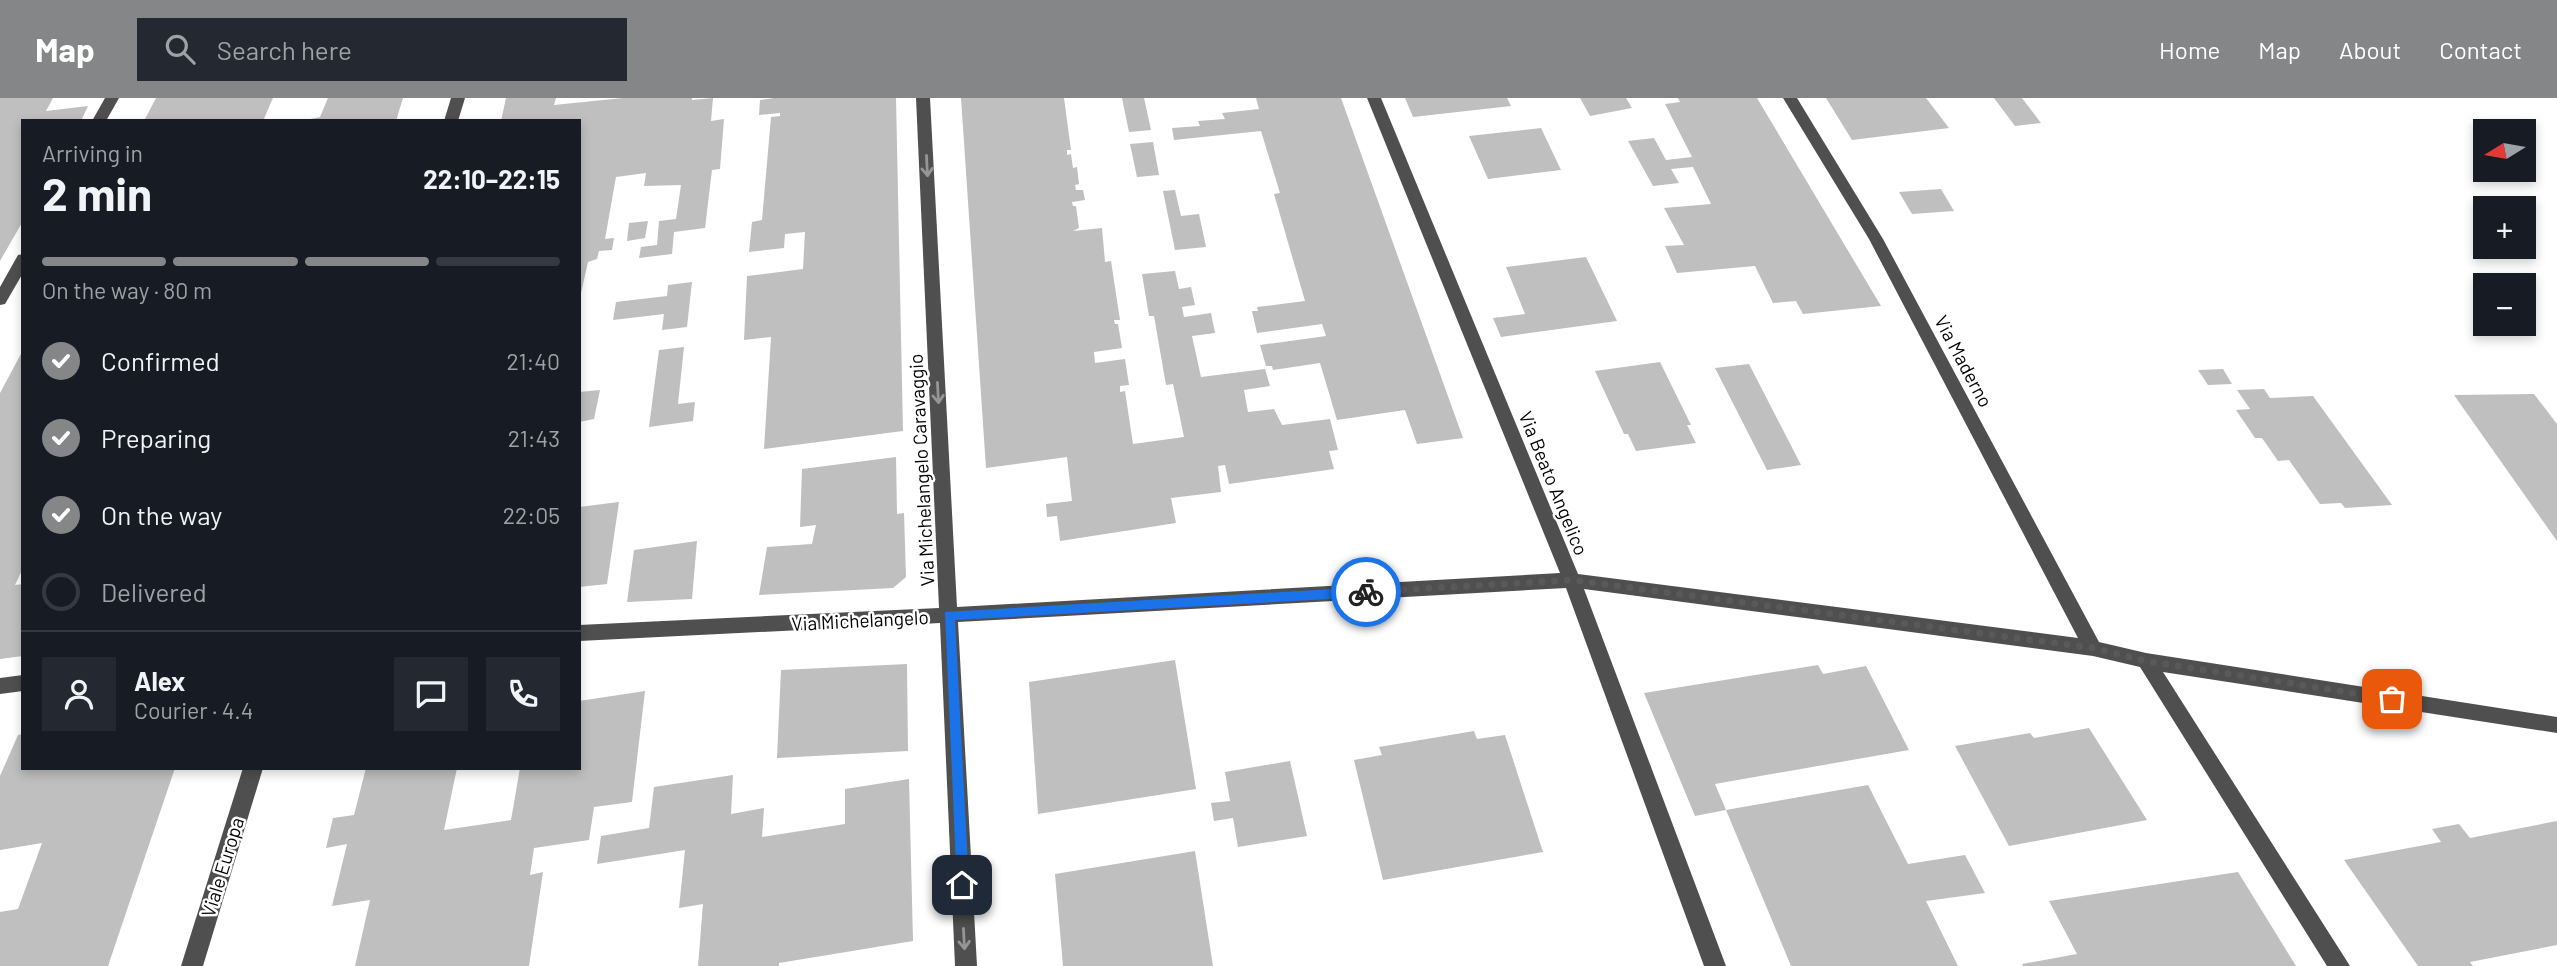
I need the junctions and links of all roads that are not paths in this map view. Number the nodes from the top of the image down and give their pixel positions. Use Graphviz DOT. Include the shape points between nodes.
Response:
graph roads {
  1 [pos="112,98"];
  2 [pos="458,98"];
  3 [pos="923,98"];
  4 [pos="1374,98"];
  5 [pos="1790,98"];
  6 [pos="100,119"];
  7 [pos="452,119"];
  8 [pos="21,263"];
  9 [pos="0,300"];
  10 [pos="1572,580"];
  11 [pos="949,615"];
  12 [pos="581,633"];
  13 [pos="2093,648"];
  14 [pos="2146,661"];
  15 [pos="21,683"];
  16 [pos="0,686"];
  17 [pos="2557,725"];
  18 [pos="252,770"];
  19 [pos="192,966"];
  20 [pos="966,966"];
  21 [pos="1715,966"];
  22 [pos="2339,966"];
  1 -- 6 [label="street"];
  2 -- 7 [label="street"];
  3 -- 11 [label="street, Via Michelangelo Caravaggio, one-way"];
  4 -- 10 [label="street, Via Beato Angelico"];
  5 -- 13 [label="street, Via Maderno" via="1876,239"];
  8 -- 9 [label="street"];
  10 -- 11 [label="street, Via Michelangelo"];
  10 -- 13 [label="street, Via Michelangelo"];
  10 -- 21 [label="street, Via Beato Angelico"];
  11 -- 12 [label="street, Via Michelangelo"];
  11 -- 20 [label="street, Via Michelangelo Caravaggio, one-way"];
  13 -- 14 [label="street, Via Michelangelo"];
  14 -- 17 [label="street, Via Michelangelo"];
  14 -- 22 [label="street"];
  15 -- 16 [label="street"];
  18 -- 19 [label="street, Viale Europa"];
}
